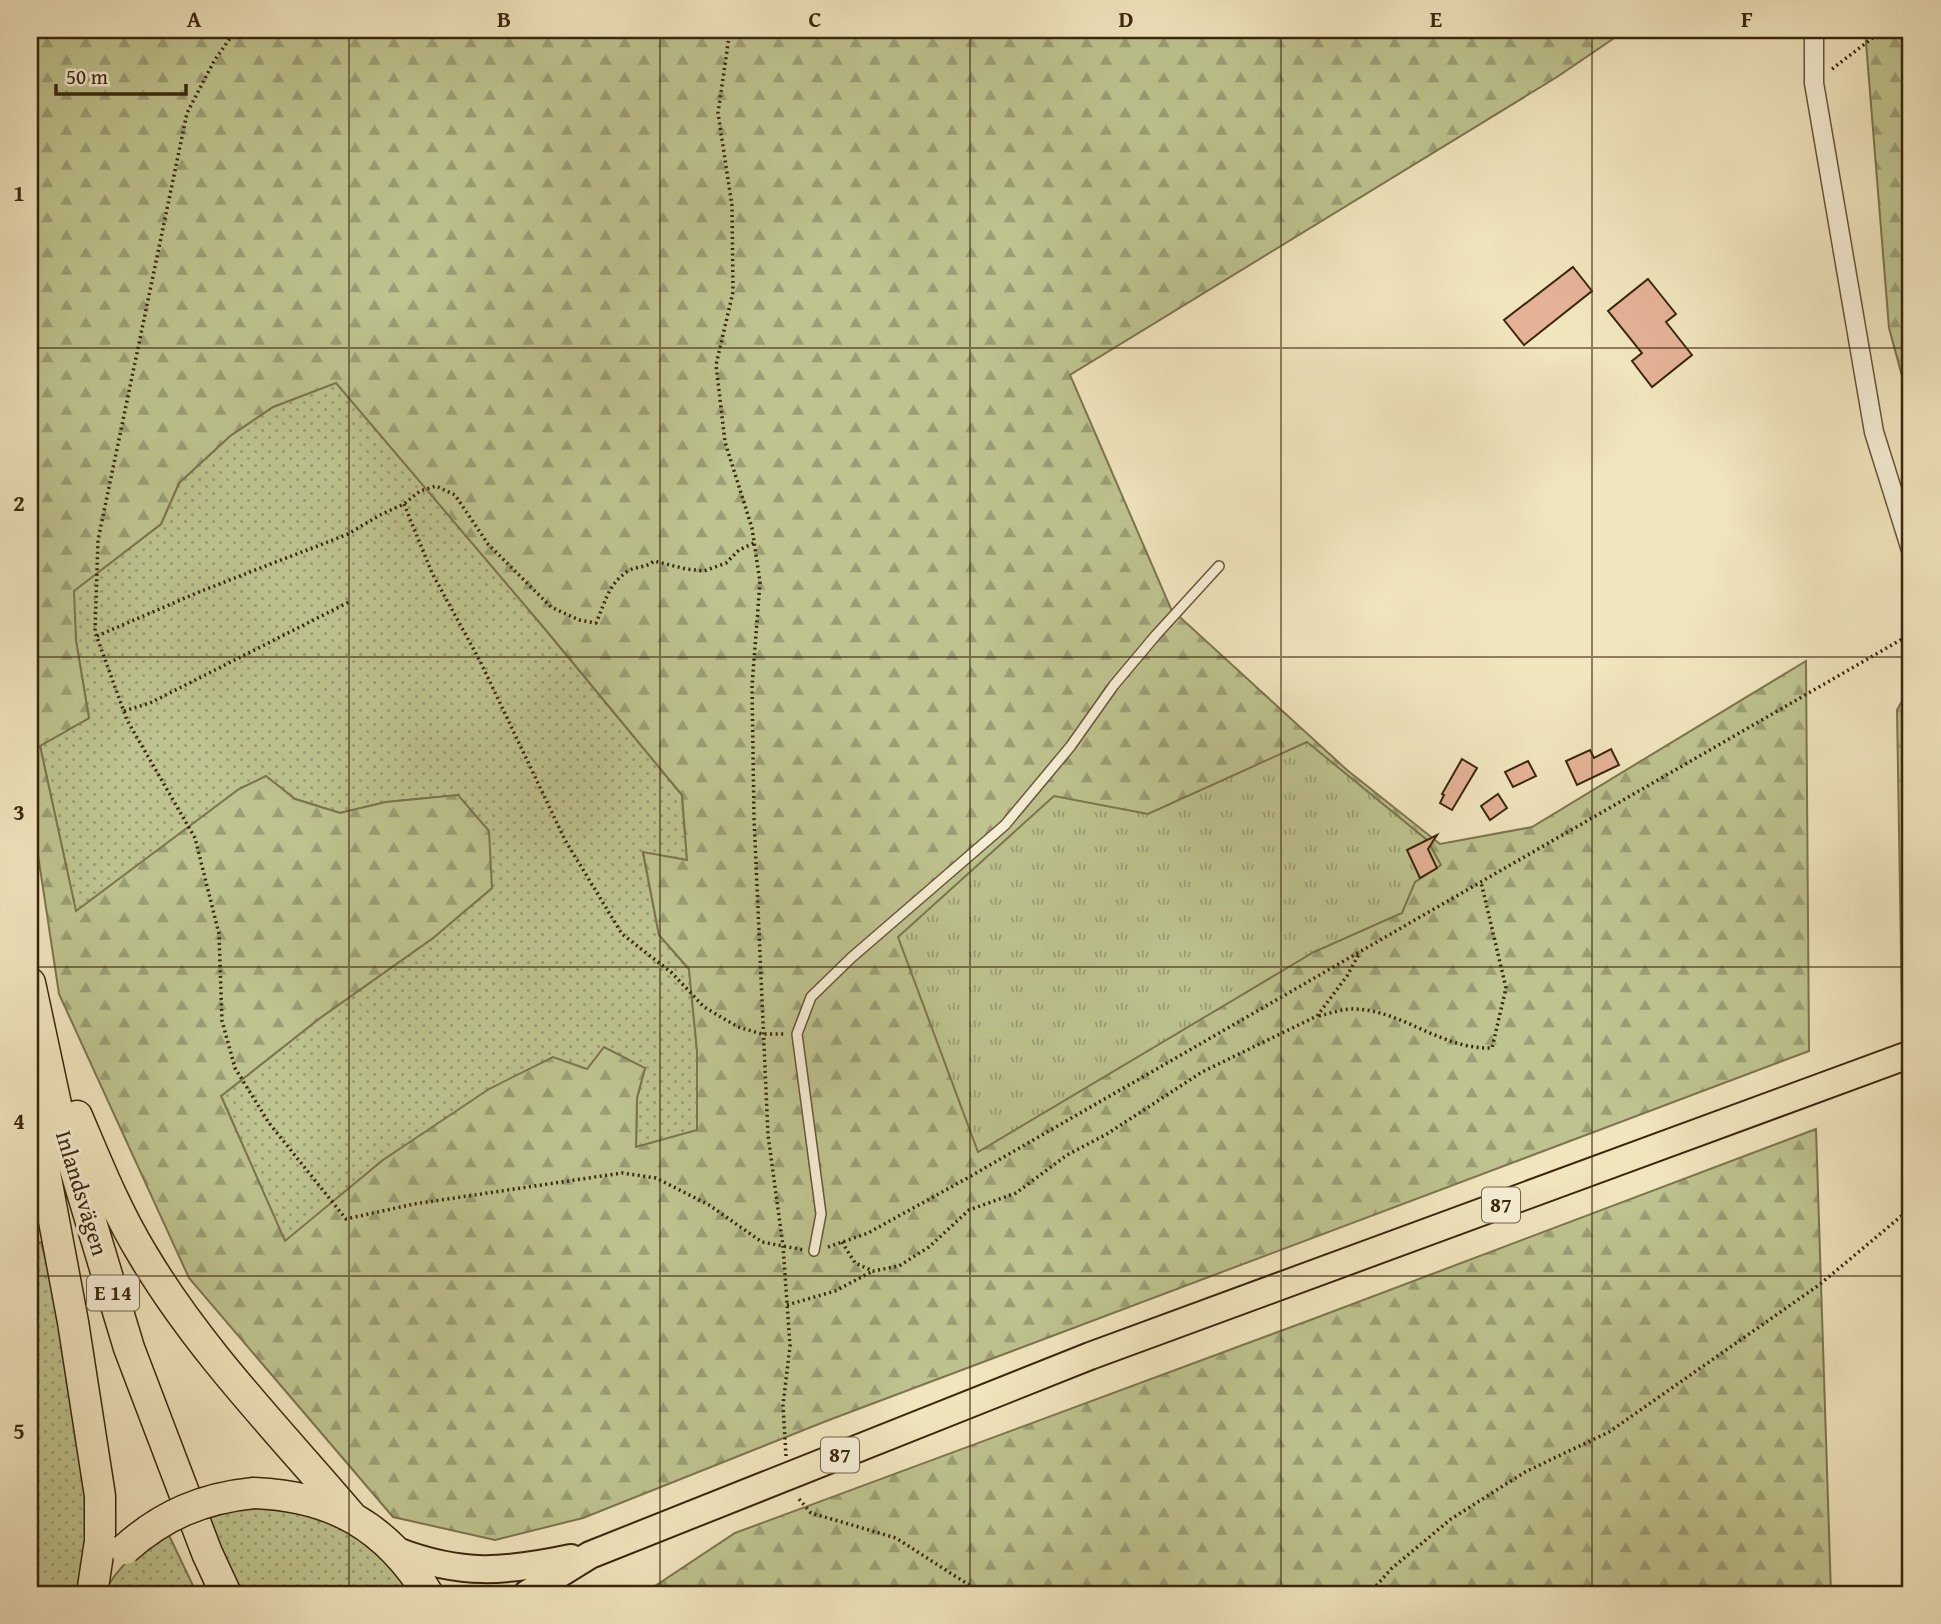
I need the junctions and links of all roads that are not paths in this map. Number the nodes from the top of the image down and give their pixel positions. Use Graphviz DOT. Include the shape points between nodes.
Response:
graph roads {
  1 [pos="1814,30"];
  2 [pos="1911,550"];
  3 [pos="1219,566"];
  4 [pos="30,982"];
  5 [pos="30,1050"];
  6 [pos="1911,1054"];
  7 [pos="30,1093"];
  8 [pos="814,1251"];
  9 [pos="352,1517"];
  10 [pos="397,1551"];
  11 [pos="590,1555"];
  12 [pos="92,1594"];
  13 [pos="214,1594"];
  14 [pos="226,1594"];
  15 [pos="428,1594"];
  16 [pos="527,1594"];
  1 -- 2 [label="street" via="1814,83 1874,432"];
  3 -- 8 [label="lane" via="1114,685 1005,825 811,997 797,1034 821,1214"];
  4 -- 9 [label="highway" via="69,1099 107,1188 143,1256 206,1344"];
  4 -- 14 [label="highway, Inlandsvägen / E 14" via="57,1109 129,1348 206,1553"];
  5 -- 13 [label="highway, Inlandsvägen / E 14" via="114,1350"];
  6 -- 11 [label="main road, 87" via="1090,1356"];
  7 -- 12 [label="highway" via="100,1496 100,1541"];
  9 -- 10 [label="highway"];
  9 -- 12 [label="highway, bridge" via="304,1498 254,1493 218,1498 184,1509 143,1533 125,1549"];
  10 -- 11 [label="main road" via="427,1563 492,1570"];
  10 -- 15 [label="highway"];
  11 -- 16 [label="main road"];
}
